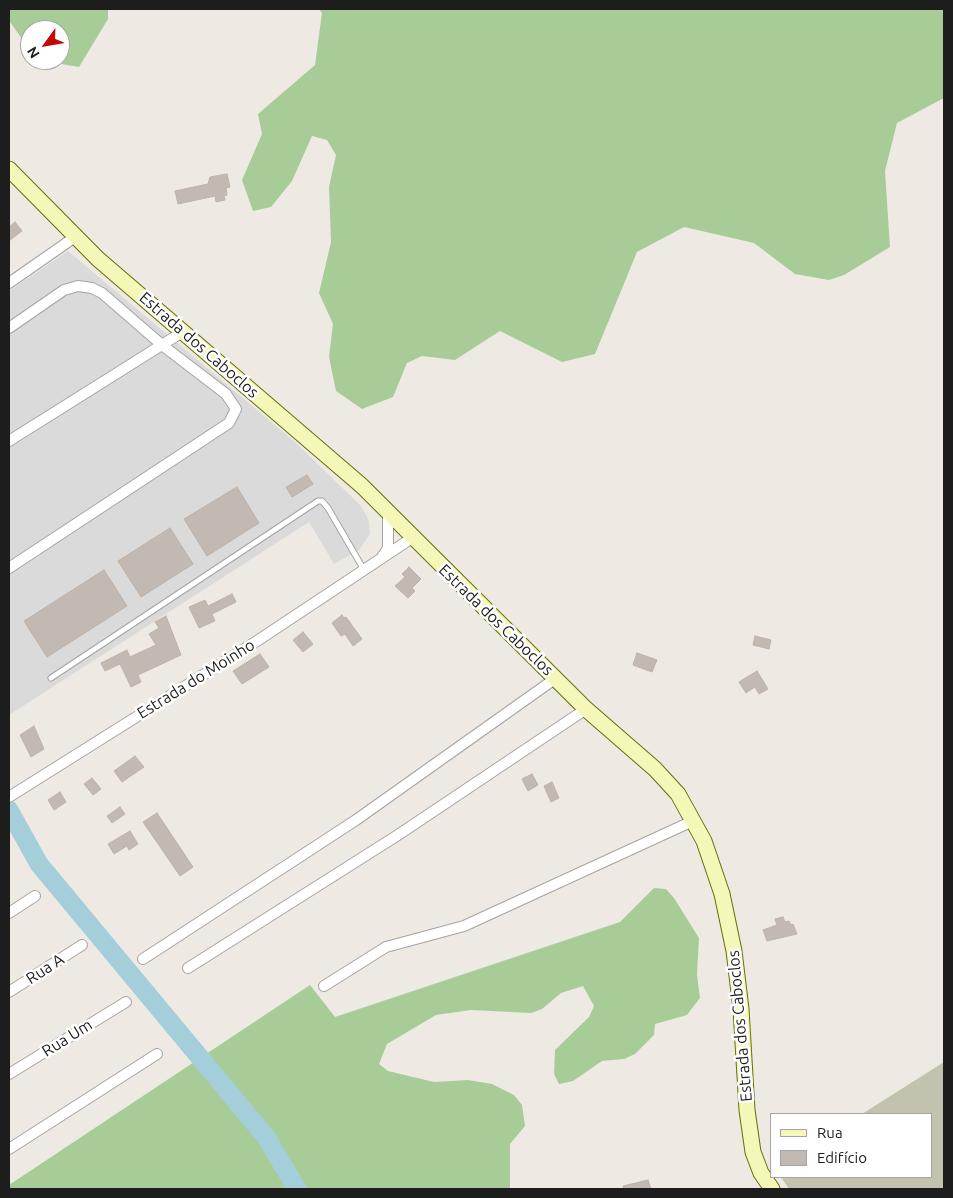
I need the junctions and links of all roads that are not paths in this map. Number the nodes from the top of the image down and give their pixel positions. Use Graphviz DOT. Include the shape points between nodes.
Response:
graph roads {
  1 [pos="9,169"];
  2 [pos="75,237"];
  3 [pos="9,283"];
  4 [pos="9,328"];
  5 [pos="184,331"];
  6 [pos="162,345"];
  7 [pos="9,441"];
  8 [pos="390,515"];
  9 [pos="412,538"];
  10 [pos="382,558"];
  11 [pos="10,564"];
  12 [pos="364,570"];
  13 [pos="51,678"];
  14 [pos="556,678"];
  15 [pos="586,709"];
  16 [pos="9,797"];
  17 [pos="694,820"];
  18 [pos="35,896"];
  19 [pos="9,913"];
  20 [pos="82,945"];
  21 [pos="143,959"];
  22 [pos="188,968"];
  23 [pos="324,986"];
  24 [pos="9,992"];
  25 [pos="126,1002"];
  26 [pos="157,1054"];
  27 [pos="9,1074"];
  28 [pos="9,1148"];
  29 [pos="772,1189"];
  1 -- 2 [label="street, Estrada dos Caboclos"];
  2 -- 3 [label="street"];
  2 -- 5 [label="street, Estrada dos Caboclos"];
  4 -- 6 [label="street" via="64,290 78,286 102,293"];
  5 -- 6 [label="street"];
  5 -- 8 [label="street, Estrada dos Caboclos" via="362,486"];
  6 -- 7 [label="street"];
  6 -- 11 [label="street" via="226,394 236,409 235,416 229,423"];
  8 -- 9 [label="street, Estrada dos Caboclos"];
  8 -- 10 [label="street" via="388,548"];
  9 -- 10 [label="street, Estrada do Moinho"];
  9 -- 14 [label="street, Estrada dos Caboclos"];
  10 -- 12 [label="street, Estrada do Moinho"];
  12 -- 13 [label="lane" via="328,508 318,501"];
  12 -- 16 [label="street, Estrada do Moinho" via="258,641"];
  14 -- 15 [label="street, Estrada dos Caboclos"];
  14 -- 21 [label="street" via="356,820"];
  15 -- 17 [label="street, Estrada dos Caboclos" via="655,769 678,794"];
  15 -- 22 [label="street"];
  17 -- 23 [label="street" via="464,926 386,947"];
  17 -- 29 [label="street, Estrada dos Caboclos" via="722,894 742,1008 746,1110 753,1152"];
  18 -- 19 [label="street"];
  20 -- 24 [label="street, Rua A"];
  25 -- 27 [label="street, Rua Um"];
  26 -- 28 [label="street"];
}
